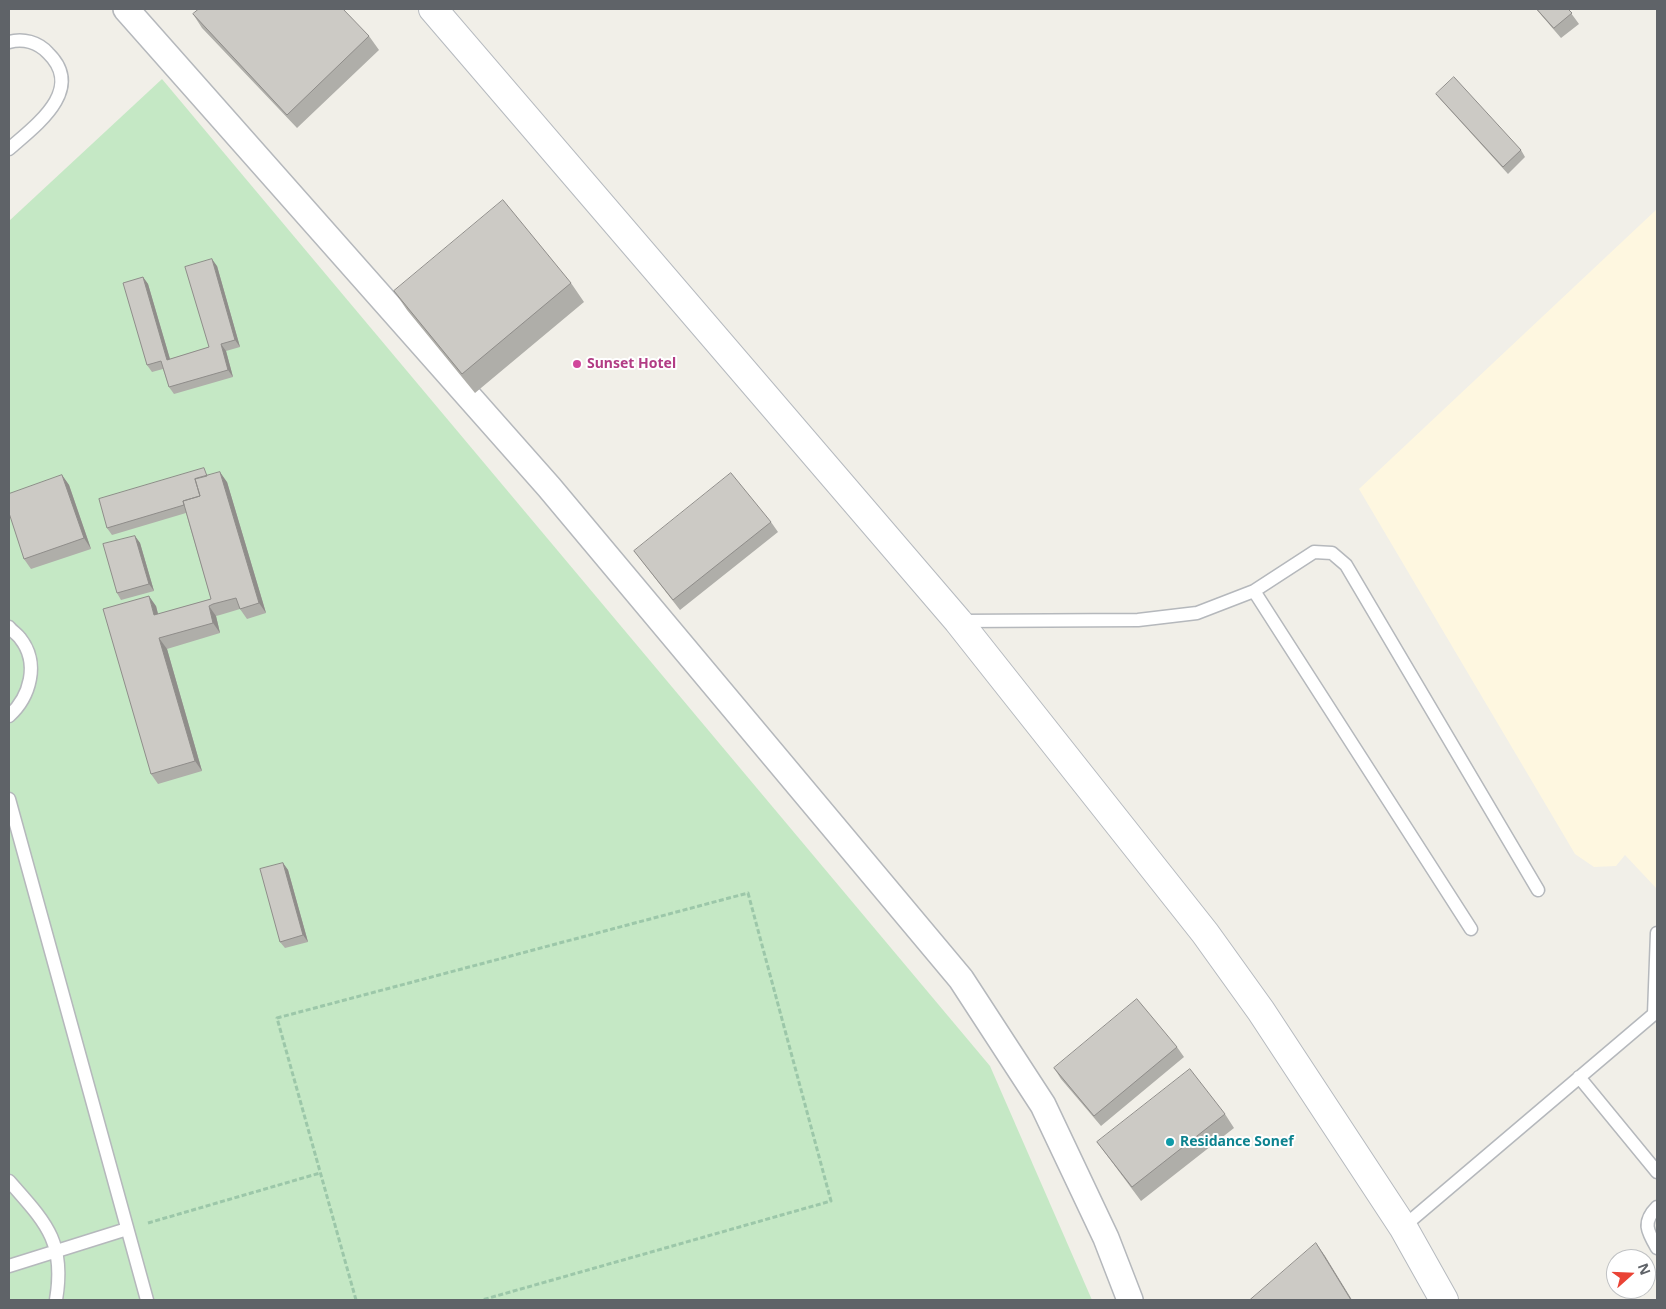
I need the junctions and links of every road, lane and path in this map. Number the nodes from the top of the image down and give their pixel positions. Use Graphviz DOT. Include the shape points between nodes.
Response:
graph roads {
  1 [pos="126,9"];
  2 [pos="433,9"];
  3 [pos="9,42"];
  4 [pos="9,149"];
  5 [pos="1254,590"];
  6 [pos="958,621"];
  7 [pos="9,627"];
  8 [pos="9,716"];
  9 [pos="9,799"];
  10 [pos="1538,890"];
  11 [pos="1471,929"];
  12 [pos="1657,933"];
  13 [pos="1656,1014"];
  14 [pos="1579,1077"];
  15 [pos="1657,1172"];
  16 [pos="320,1173"];
  17 [pos="9,1181"];
  18 [pos="1657,1207"];
  19 [pos="1403,1227"];
  20 [pos="127,1229"];
  21 [pos="1657,1248"];
  22 [pos="57,1251"];
  23 [pos="9,1266"];
  24 [pos="56,1300"];
  25 [pos="147,1300"];
  26 [pos="356,1300"];
  27 [pos="482,1300"];
  28 [pos="1130,1300"];
  29 [pos="1444,1300"];
  1 -- 28 [label="street" via="550,487 961,979 1043,1105 1106,1238"];
  2 -- 6 [label="main road"];
  3 -- 4 [label="lane" via="27,41 42,47 60,72 61,88 55,104 45,116"];
  5 -- 6 [label="lane" via="1197,613 1138,620"];
  5 -- 10 [label="lane" via="1314,552 1332,553 1346,565"];
  5 -- 11 [label="lane"];
  6 -- 19 [label="main road" via="1205,933 1261,1011"];
  7 -- 8 [label="lane" via="21,639 29,657 31,675 27,692"];
  9 -- 20 [label="lane"];
  12 -- 13 [label="lane"];
  13 -- 14 [label="lane"];
  14 -- 15 [label="lane"];
  14 -- 19 [label="lane"];
  16 -- 20 [label="path"];
  16 -- 26 [label="path"];
  16 -- 27 [label="path" via="277,1018 748,893 831,1201"];
  17 -- 22 [label="lane" via="43,1219"];
  18 -- 21 [label="lane" via="1649,1215 1647,1224"];
  19 -- 29 [label="main road"];
  20 -- 22 [label="lane"];
  20 -- 25 [label="lane"];
  22 -- 23 [label="lane"];
  22 -- 24 [label="lane" via="60,1271"];
}
